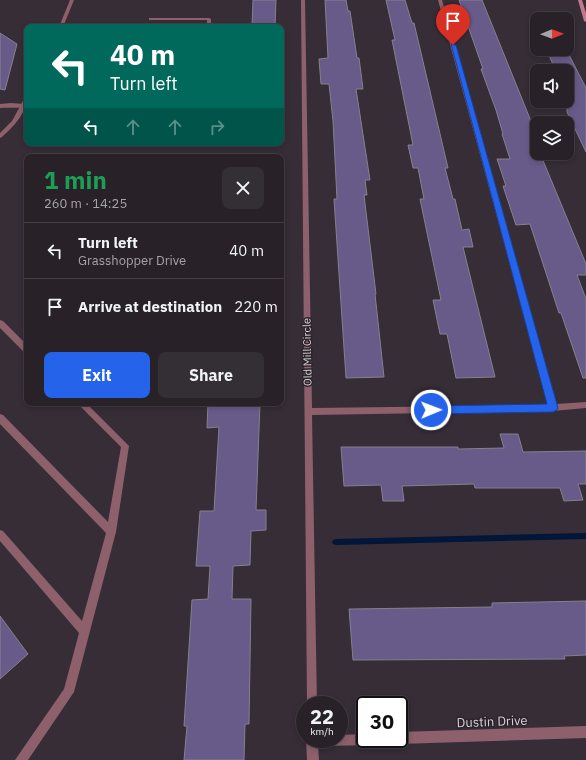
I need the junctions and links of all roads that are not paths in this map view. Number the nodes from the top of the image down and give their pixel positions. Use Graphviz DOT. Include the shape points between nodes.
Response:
graph roads {
  1 [pos="72,0"];
  2 [pos="303,0"];
  3 [pos="440,0"];
  4 [pos="580,0"];
  5 [pos="151,19"];
  6 [pos="586,21"];
  7 [pos="62,24"];
  8 [pos="209,24"];
  9 [pos="0,106"];
  10 [pos="24,106"];
  11 [pos="0,136"];
  12 [pos="0,323"];
  13 [pos="24,347"];
  14 [pos="586,404"];
  15 [pos="84,406"];
  16 [pos="553,408"];
  17 [pos="308,412"];
  18 [pos="0,418"];
  19 [pos="111,532"];
  20 [pos="0,534"];
  21 [pos="84,632"];
  22 [pos="312,696"];
  23 [pos="586,732"];
  24 [pos="408,738"];
  25 [pos="312,748"];
  26 [pos="21,760"];
  27 [pos="313,760"];
  1 -- 7 [label="street"];
  2 -- 17 [label="street, Old Mill Circle"];
  3 -- 16 [label="street"];
  4 -- 6 [label="street"];
  5 -- 8 [label="street" via="209,19"];
  9 -- 10 [label="street"];
  10 -- 11 [label="street" via="14,122"];
  12 -- 13 [label="street"];
  14 -- 16 [label="street"];
  15 -- 19 [label="street" via="125,446"];
  16 -- 17 [label="street"];
  17 -- 22 [label="street, Old Mill Circle"];
  18 -- 19 [label="street"];
  19 -- 21 [label="street"];
  20 -- 21 [label="street"];
  21 -- 26 [label="street" via="69,692"];
  23 -- 24 [label="street, Dustin Drive"];
  25 -- 27 [label="street"];
}
